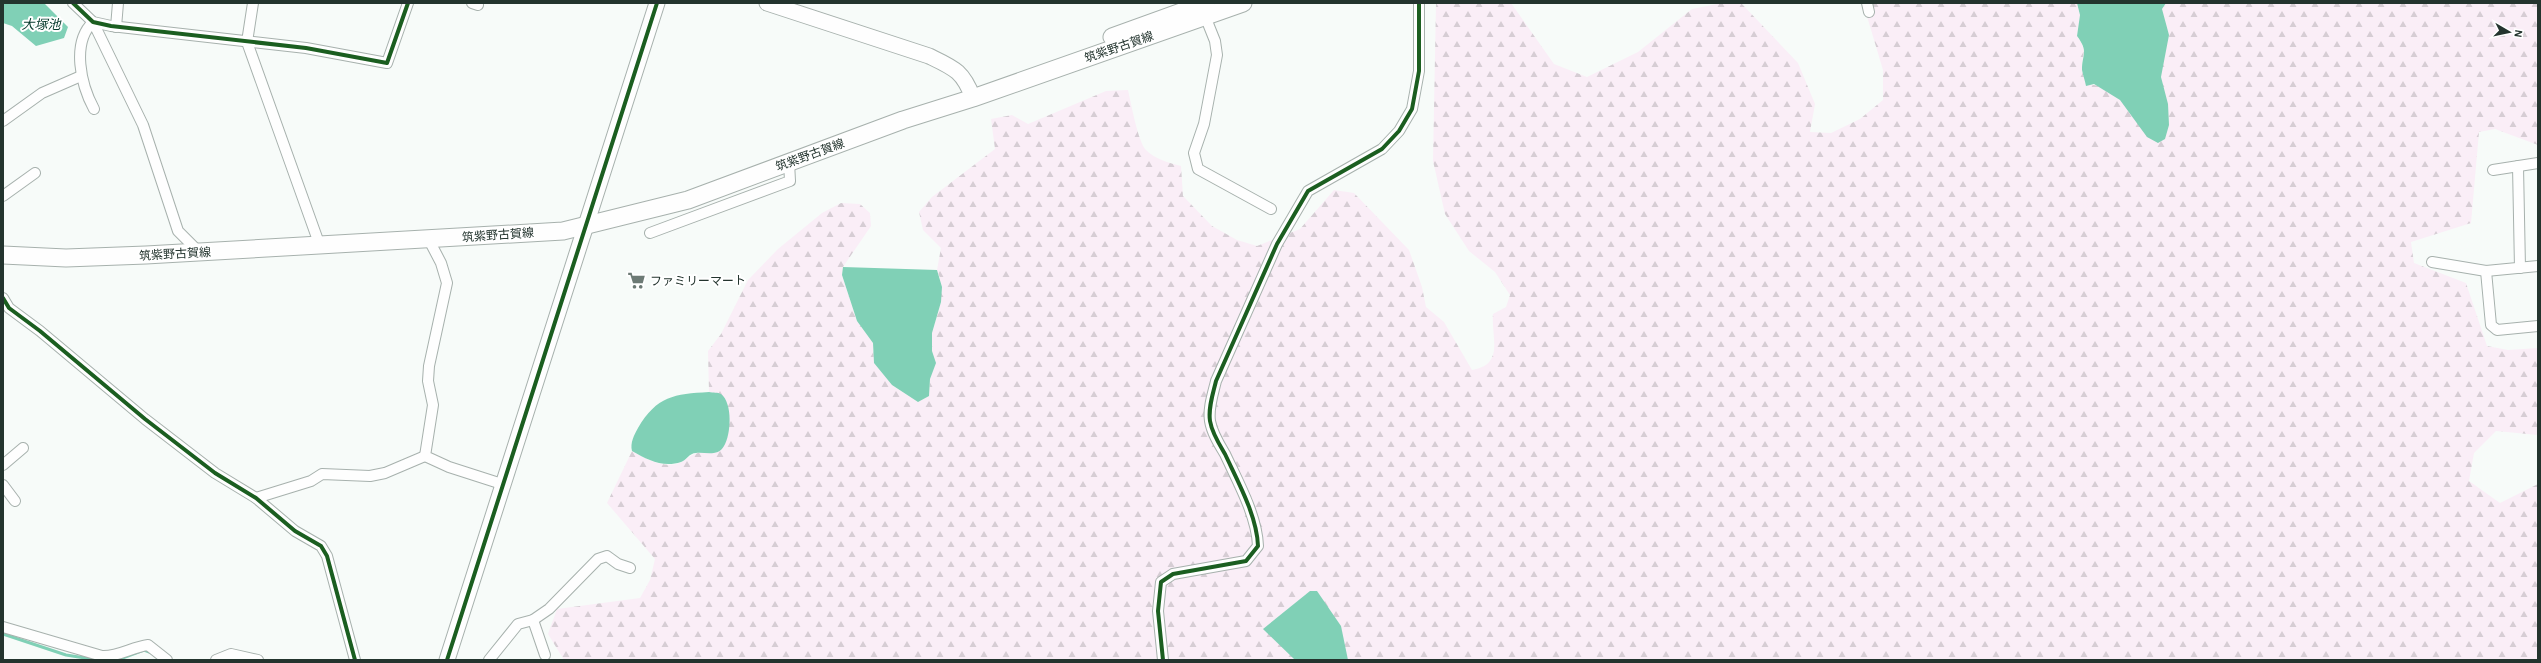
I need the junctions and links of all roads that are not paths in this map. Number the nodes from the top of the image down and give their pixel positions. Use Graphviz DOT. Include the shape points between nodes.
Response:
graph roads {
  1 [pos="73,3"];
  2 [pos="118,3"];
  3 [pos="253,3"];
  4 [pos="408,3"];
  5 [pos="657,3"];
  6 [pos="767,3"];
  7 [pos="1243,3"];
  8 [pos="1419,3"];
  9 [pos="1206,10"];
  10 [pos="94,22"];
  11 [pos="116,26"];
  12 [pos="247,42"];
  13 [pos="81,76"];
  14 [pos="973,98"];
  15 [pos="94,109"];
  16 [pos="3,121"];
  17 [pos="789,162"];
  18 [pos="2538,163"];
  19 [pos="2518,166"];
  20 [pos="2493,170"];
  21 [pos="35,173"];
  22 [pos="3,196"];
  23 [pos="1271,209"];
  24 [pos="586,226"];
  25 [pos="650,233"];
  26 [pos="430,240"];
  27 [pos="320,246"];
  28 [pos="200,253"];
  29 [pos="3,254"];
  30 [pos="2432,262"];
  31 [pos="2538,266"];
  32 [pos="2520,268"];
  33 [pos="2486,271"];
  34 [pos="3,298"];
  35 [pos="6,311"];
  36 [pos="2538,326"];
  37 [pos="23,448"];
  38 [pos="425,456"];
  39 [pos="3,465"];
  40 [pos="3,485"];
  41 [pos="505,485"];
  42 [pos="256,498"];
  43 [pos="15,501"];
  44 [pos="630,568"];
  45 [pos="533,620"];
  46 [pos="3,627"];
  47 [pos="545,655"];
  48 [pos="167,660"];
  49 [pos="216,660"];
  50 [pos="258,660"];
  51 [pos="355,660"];
  52 [pos="447,660"];
  53 [pos="489,660"];
  54 [pos="1163,660"];
  1 -- 10 [label="street"];
  2 -- 11 [label="street"];
  3 -- 12 [label="street"];
  4 -- 12 [label="street" via="387,63 306,48"];
  5 -- 24 [label="street"];
  6 -- 14 [label="street" via="929,56 952,67 966,81"];
  7 -- 9 [label="main road, 筑紫野古賀線"];
  8 -- 54 [label="street" via="1419,71 1412,109 1399,132 1382,149 1308,191 1277,244 1216,381 1211,400 1212,430 1234,472 1258,532 1258,546 1246,561 1173,574 1161,582 1158,612"];
  9 -- 14 [label="main road, 筑紫野古賀線"];
  9 -- 23 [label="street" via="1217,55 1204,124 1194,153 1198,169"];
  10 -- 11 [label="street"];
  10 -- 13 [label="street" via="86,29 82,46"];
  10 -- 28 [label="street" via="143,125 178,231"];
  11 -- 12 [label="street"];
  12 -- 27 [label="street"];
  13 -- 15 [label="street"];
  13 -- 16 [label="street" via="42,93"];
  14 -- 17 [label="main road, 筑紫野古賀線"];
  17 -- 24 [label="main road, 筑紫野古賀線" via="688,200"];
  17 -- 25 [label="street" via="790,181"];
  18 -- 19 [label="street"];
  19 -- 20 [label="street"];
  19 -- 32 [label="street"];
  21 -- 22 [label="street"];
  24 -- 26 [label="main road, 筑紫野古賀線" via="563,231"];
  24 -- 41 [label="street"];
  26 -- 27 [label="main road, 筑紫野古賀線"];
  26 -- 38 [label="street" via="447,283 429,366 428,381 433,405"];
  27 -- 28 [label="main road, 筑紫野古賀線"];
  28 -- 29 [label="main road, 筑紫野古賀線" via="66,258"];
  30 -- 33 [label="street"];
  31 -- 32 [label="street"];
  32 -- 33 [label="street"];
  33 -- 36 [label="street" via="2491,325 2497,330"];
  34 -- 35 [label="street"];
  35 -- 42 [label="street" via="215,473"];
  37 -- 39 [label="street"];
  38 -- 41 [label="street" via="449,467"];
  38 -- 42 [label="street" via="385,474 322,474 311,481"];
  40 -- 43 [label="street"];
  41 -- 52 [label="street"];
  42 -- 51 [label="street" via="295,531 321,546 327,556"];
  44 -- 45 [label="street" via="618,564 607,556 598,559 549,608"];
  45 -- 47 [label="street"];
  45 -- 53 [label="street" via="518,624"];
  46 -- 48 [label="street" via="102,656 111,657 137,646 148,645"];
  49 -- 50 [label="street" via="232,654"];
}
